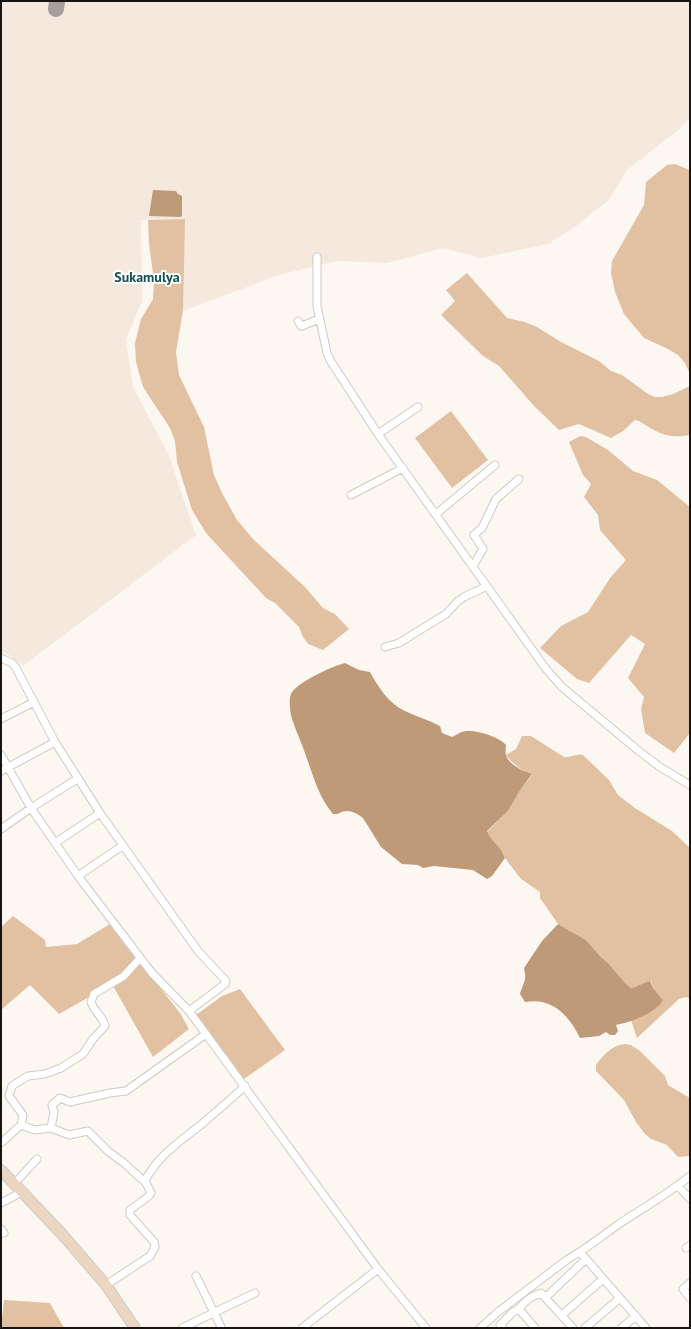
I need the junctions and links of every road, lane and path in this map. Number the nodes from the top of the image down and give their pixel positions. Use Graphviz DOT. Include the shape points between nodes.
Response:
graph roads {
  1 [pos="317,257"];
  2 [pos="319,319"];
  3 [pos="298,321"];
  4 [pos="418,407"];
  5 [pos="378,434"];
  6 [pos="495,466"];
  7 [pos="403,468"];
  8 [pos="518,479"];
  9 [pos="351,495"];
  10 [pos="436,514"];
  11 [pos="473,566"];
  12 [pos="487,586"];
  13 [pos="385,646"];
  14 [pos="1,658"];
  15 [pos="34,702"];
  16 [pos="1,719"];
  17 [pos="55,742"];
  18 [pos="1,755"];
  19 [pos="4,769"];
  20 [pos="77,779"];
  21 [pos="689,782"];
  22 [pos="31,808"];
  23 [pos="100,813"];
  24 [pos="1,830"];
  25 [pos="55,843"];
  26 [pos="122,846"];
  27 [pos="78,876"];
  28 [pos="140,958"];
  29 [pos="189,1011"];
  30 [pos="206,1034"];
  31 [pos="245,1086"];
  32 [pos="21,1124"];
  33 [pos="51,1128"];
  34 [pos="1,1143"];
  35 [pos="37,1159"];
  36 [pos="1,1170"];
  37 [pos="690,1176"];
  38 [pos="146,1183"];
  39 [pos="14,1184"];
  40 [pos="678,1186"];
  41 [pos="22,1192"];
  42 [pos="690,1199"];
  43 [pos="1,1203"];
  44 [pos="580,1252"];
  45 [pos="586,1259"];
  46 [pos="378,1269"];
  47 [pos="196,1276"];
  48 [pos="603,1279"];
  49 [pos="690,1283"];
  50 [pos="106,1285"];
  51 [pos="255,1293"];
  52 [pos="546,1297"];
  53 [pos="620,1298"];
  54 [pos="690,1298"];
  55 [pos="519,1309"];
  56 [pos="214,1314"];
  57 [pos="562,1316"];
  58 [pos="636,1316"];
  59 [pos="221,1327"];
  60 [pos="500,1327"];
  61 [pos="135,1328"];
  62 [pos="182,1328"];
  63 [pos="302,1328"];
  64 [pos="426,1328"];
  65 [pos="480,1328"];
  66 [pos="535,1328"];
  67 [pos="573,1328"];
  68 [pos="586,1328"];
  69 [pos="621,1328"];
  70 [pos="646,1328"];
  1 -- 2 [label="street"];
  2 -- 3 [label="street" via="302,326"];
  2 -- 5 [label="street" via="330,360"];
  4 -- 5 [label="street"];
  5 -- 7 [label="street"];
  6 -- 10 [label="street"];
  7 -- 9 [label="street"];
  7 -- 10 [label="street"];
  8 -- 11 [label="street" via="496,499 482,528 474,535 483,549"];
  10 -- 11 [label="street"];
  11 -- 12 [label="street"];
  12 -- 13 [label="street" via="464,597 446,614 398,643"];
  12 -- 21 [label="street" via="546,669 562,687 660,767"];
  14 -- 15 [label="street" via="16,668"];
  15 -- 16 [label="street"];
  15 -- 17 [label="street"];
  17 -- 19 [label="street"];
  17 -- 20 [label="street"];
  18 -- 19 [label="street"];
  19 -- 22 [label="street"];
  20 -- 22 [label="street"];
  20 -- 23 [label="street"];
  22 -- 24 [label="street"];
  22 -- 25 [label="street"];
  23 -- 25 [label="street"];
  23 -- 26 [label="street"];
  25 -- 27 [label="street"];
  26 -- 27 [label="street"];
  26 -- 29 [label="street" via="198,951 226,981"];
  27 -- 28 [label="street"];
  28 -- 29 [label="street"];
  28 -- 32 [label="street" via="124,976 94,994 91,1002 93,1010 103,1019 105,1026 83,1054 62,1068 28,1076 12,1086 9,1096 23,1115"];
  29 -- 30 [label="street"];
  30 -- 31 [label="street"];
  30 -- 33 [label="street" via="126,1091 70,1102 60,1098 52,1105 54,1112"];
  31 -- 38 [label="street" via="165,1154 148,1175"];
  31 -- 46 [label="street"];
  32 -- 33 [label="street" via="35,1130"];
  32 -- 34 [label="street"];
  33 -- 38 [label="street" via="69,1135 88,1131"];
  35 -- 39 [label="street"];
  36 -- 39 [label="main road"];
  37 -- 40 [label="street"];
  38 -- 50 [label="street" via="151,1193 130,1210 130,1215 154,1242 155,1247 150,1256"];
  39 -- 41 [label="main road"];
  40 -- 42 [label="street"];
  40 -- 44 [label="street"];
  41 -- 43 [label="street"];
  41 -- 50 [label="main road"];
  44 -- 45 [label="street"];
  44 -- 65 [label="street" via="562,1263"];
  45 -- 48 [label="street"];
  45 -- 52 [label="street"];
  46 -- 63 [label="street"];
  46 -- 64 [label="street"];
  47 -- 56 [label="street"];
  48 -- 53 [label="street"];
  48 -- 57 [label="street"];
  49 -- 54 [label="street" via="683,1290"];
  50 -- 61 [label="main road"];
  51 -- 56 [label="street"];
  52 -- 55 [label="street" via="541,1293 533,1295"];
  52 -- 57 [label="street"];
  53 -- 58 [label="street"];
  53 -- 68 [label="street"];
  55 -- 60 [label="street"];
  55 -- 66 [label="street"];
  56 -- 59 [label="street"];
  56 -- 62 [label="street"];
  57 -- 67 [label="street"];
  58 -- 69 [label="street"];
  58 -- 70 [label="street"];
}
